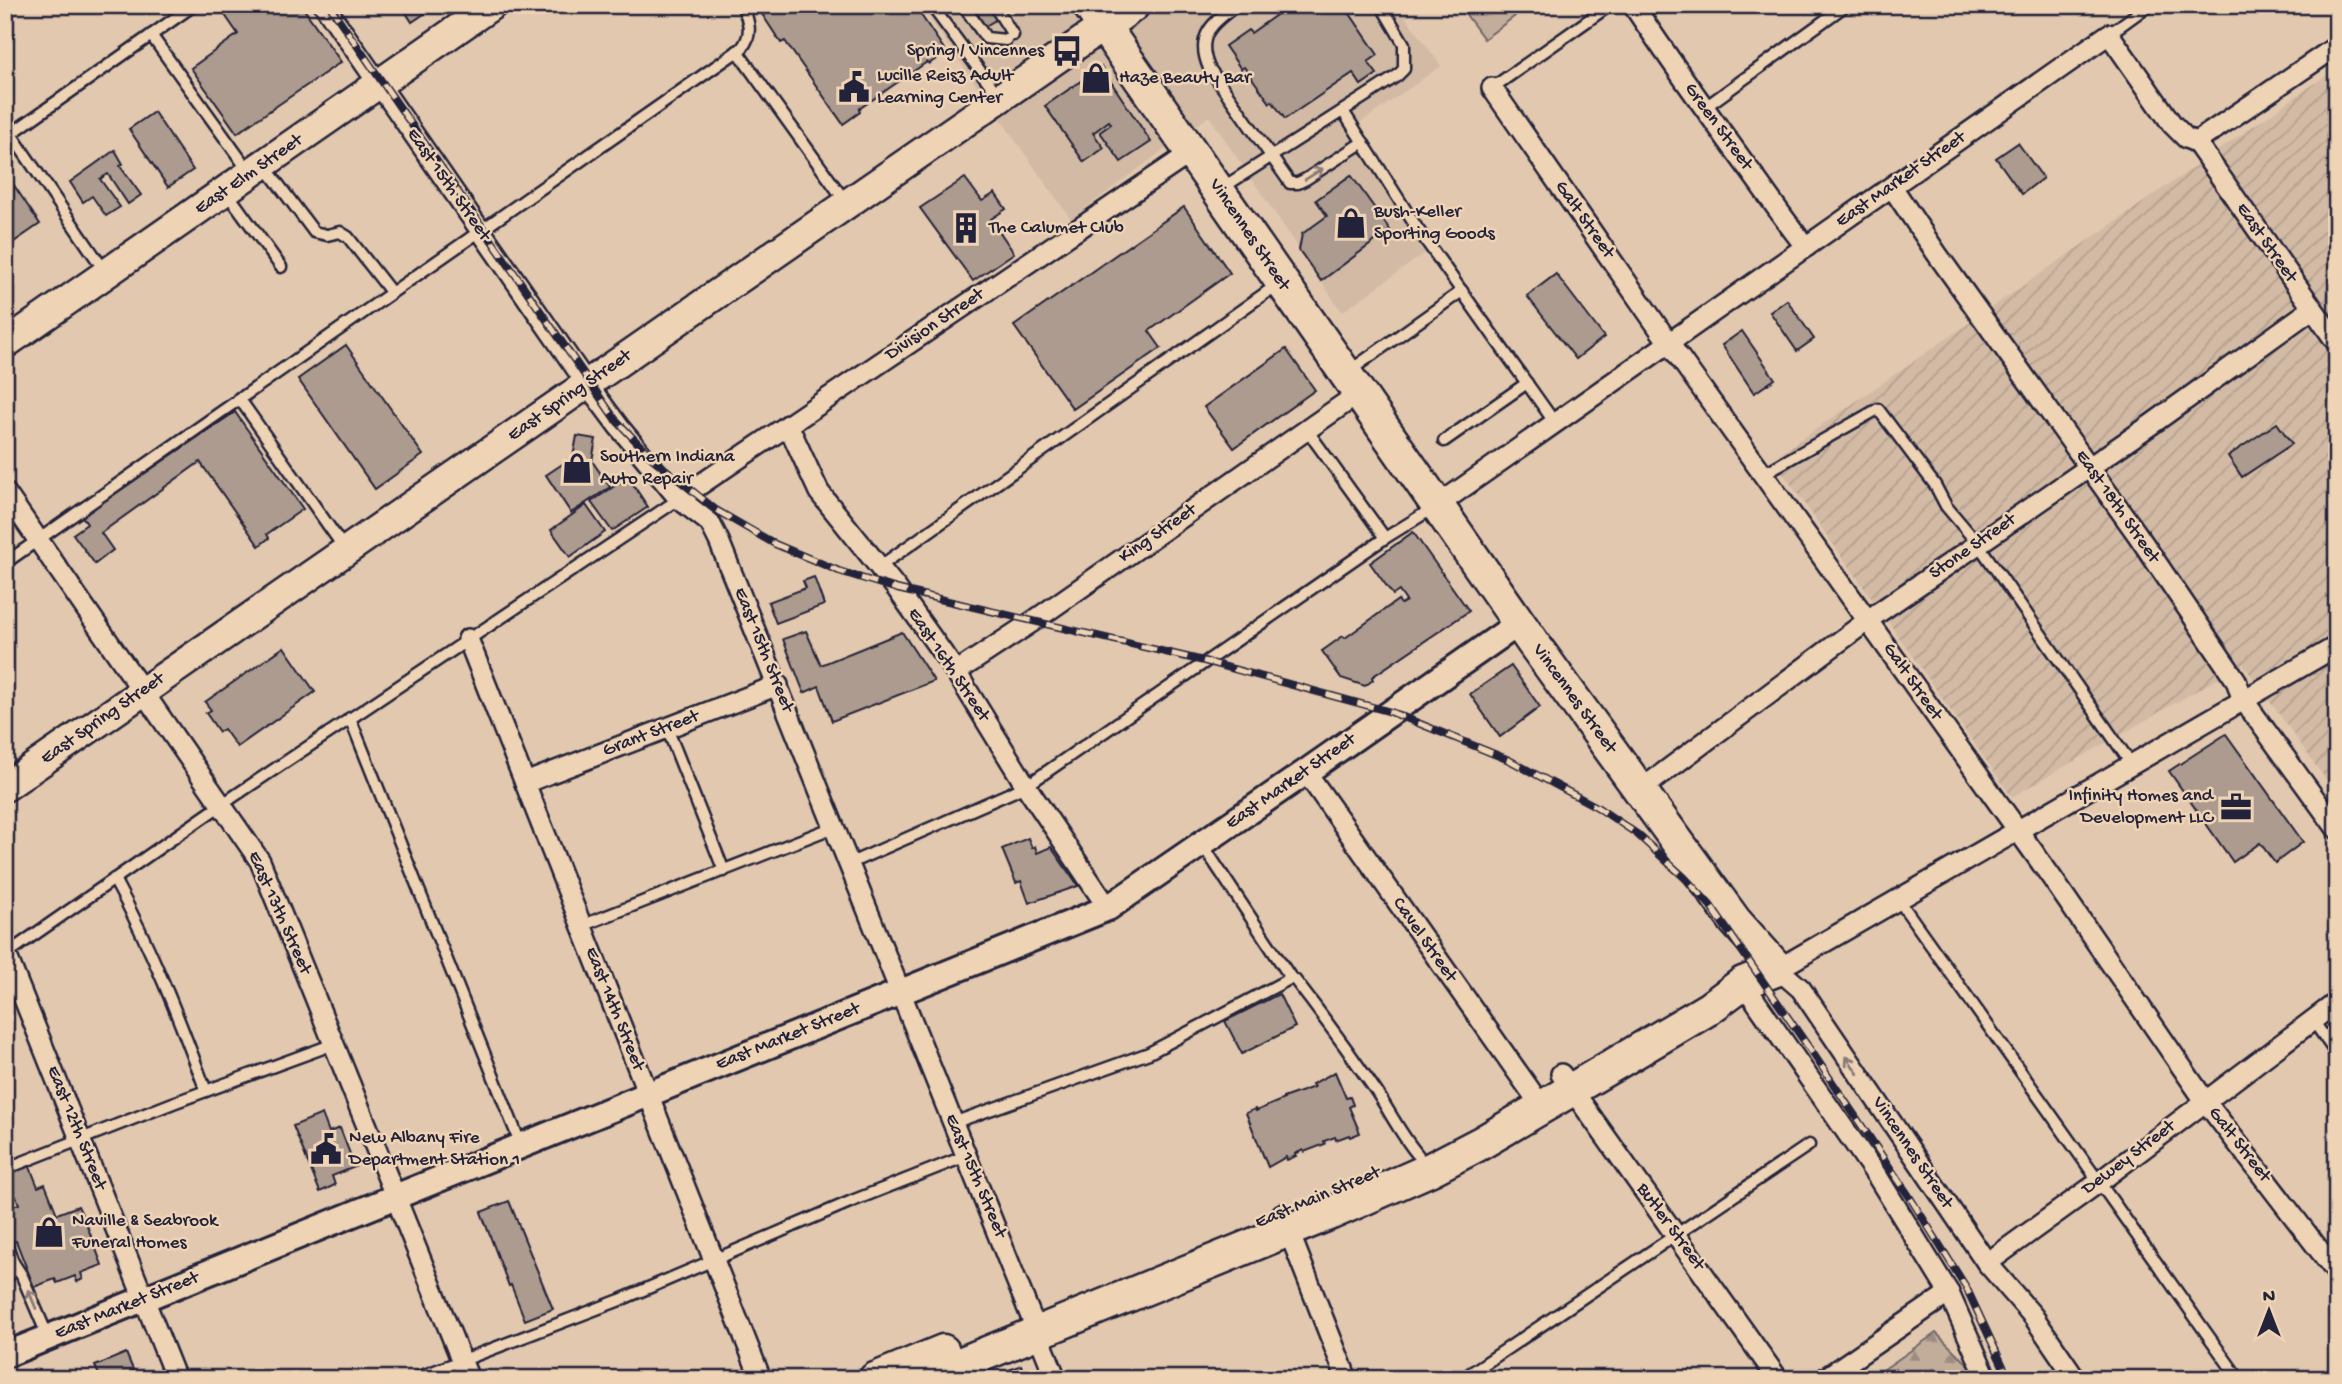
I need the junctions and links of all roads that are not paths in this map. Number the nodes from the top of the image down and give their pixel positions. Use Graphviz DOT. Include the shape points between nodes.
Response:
graph roads {
  1 [pos="194,5"];
  2 [pos="324,5"];
  3 [pos="492,5"];
  4 [pos="742,5"];
  5 [pos="931,5"];
  6 [pos="963,5"];
  7 [pos="994,5"];
  8 [pos="1133,5"];
  9 [pos="1237,5"];
  10 [pos="1381,5"];
  11 [pos="1610,5"];
  12 [pos="1633,5"];
  13 [pos="1846,5"];
  14 [pos="2148,5"];
  15 [pos="1097,16"];
  16 [pos="2109,34"];
  17 [pos="151,35"];
  18 [pos="2337,46"];
  19 [pos="737,51"];
  20 [pos="379,85"];
  21 [pos="1492,88"];
  22 [pos="1000,98"];
  23 [pos="1704,108"];
  24 [pos="1343,111"];
  25 [pos="8,136"];
  26 [pos="1363,142"];
  27 [pos="2196,142"];
  28 [pos="1192,152"];
  29 [pos="1273,156"];
  30 [pos="257,169"];
  31 [pos="1892,187"];
  32 [pos="226,191"];
  33 [pos="1219,191"];
  34 [pos="847,204"];
  35 [pos="480,231"];
  36 [pos="1806,247"];
  37 [pos="282,267"];
  38 [pos="107,274"];
  39 [pos="1281,281"];
  40 [pos="1462,291"];
  41 [pos="391,292"];
  42 [pos="2312,309"];
  43 [pos="2337,342"];
  44 [pos="1669,343"];
  45 [pos="5,344"];
  46 [pos="1527,383"];
  47 [pos="587,384"];
  48 [pos="1351,384"];
  49 [pos="239,398"];
  50 [pos="1555,423"];
  51 [pos="788,425"];
  52 [pos="1307,430"];
  53 [pos="1444,441"];
  54 [pos="2089,467"];
  55 [pos="1763,474"];
  56 [pos="5,492"];
  57 [pos="679,499"];
  58 [pos="1438,505"];
  59 [pos="1385,538"];
  60 [pos="38,540"];
  61 [pos="1978,544"];
  62 [pos="346,551"];
  63 [pos="5,563"];
  64 [pos="879,567"];
  65 [pos="1868,620"];
  66 [pos="1519,623"];
  67 [pos="468,639"];
  68 [pos="2337,646"];
  69 [pos="956,672"];
  70 [pos="778,685"];
  71 [pos="142,691"];
  72 [pos="2242,698"];
  73 [pos="350,718"];
  74 [pos="667,728"];
  75 [pos="2132,765"];
  76 [pos="1306,772"];
  77 [pos="524,783"];
  78 [pos="1026,786"];
  79 [pos="5,787"];
  80 [pos="1639,791"];
  81 [pos="221,804"];
  82 [pos="834,827"];
  83 [pos="2337,829"];
  84 [pos="2017,830"];
  85 [pos="1202,843"];
  86 [pos="848,864"];
  87 [pos="724,872"];
  88 [pos="114,878"];
  89 [pos="1898,899"];
  90 [pos="1108,908"];
  91 [pos="581,926"];
  92 [pos="6,955"];
  93 [pos="1778,969"];
  94 [pos="1291,978"];
  95 [pos="1743,984"];
  96 [pos="899,992"];
  97 [pos="2337,1002"];
  98 [pos="2312,1019"];
  99 [pos="334,1044"];
  100 [pos="2337,1055"];
  101 [pos="1566,1082"];
  102 [pos="206,1091"];
  103 [pos="648,1094"];
  104 [pos="1536,1100"];
  105 [pos="2204,1101"];
  106 [pos="953,1123"];
  107 [pos="80,1139"];
  108 [pos="521,1145"];
  109 [pos="1809,1145"];
  110 [pos="1418,1155"];
  111 [pos="966,1156"];
  112 [pos="5,1169"];
  113 [pos="2099,1182"];
  114 [pos="395,1196"];
  115 [pos="1285,1222"];
  116 [pos="1676,1235"];
  117 [pos="5,1240"];
  118 [pos="714,1260"];
  119 [pos="13,1262"];
  120 [pos="1987,1263"];
  121 [pos="2337,1273"];
  122 [pos="5,1279"];
  123 [pos="1949,1293"];
  124 [pos="144,1299"];
  125 [pos="1035,1324"];
  126 [pos="48,1338"];
  127 [pos="5,1355"];
  128 [pos="465,1370"];
  129 [pos="176,1379"];
  130 [pos="414,1379"];
  131 [pos="761,1379"];
  132 [pos="874,1379"];
  133 [pos="923,1379"];
  134 [pos="1056,1379"];
  135 [pos="1348,1379"];
  136 [pos="1462,1379"];
  137 [pos="1778,1379"];
  138 [pos="1824,1379"];
  139 [pos="1987,1379"];
  140 [pos="2076,1379"];
  141 [pos="2239,1379"];
  1 -- 17 [label="lane"];
  2 -- 20 [label="street, East 15th Street"];
  3 -- 20 [label="main road, East Elm Street"];
  4 -- 19 [label="lane" via="749,36"];
  5 -- 22 [label="lane"];
  6 -- 7 [label="lane" via="986,38 1010,38"];
  8 -- 15 [label="main road, East Spring Street"];
  9 -- 29 [label="lane" via="1218,18 1205,35 1204,56"];
  10 -- 24 [label="lane" via="1404,44 1404,69"];
  11 -- 21 [label="lane"];
  12 -- 23 [label="street, Green Street"];
  13 -- 23 [label="lane"];
  14 -- 16 [label="lane"];
  15 -- 22 [label="main road, East Spring Street"];
  15 -- 28 [label="main road, Vincennes Street"];
  16 -- 27 [label="street" via="2172,124"];
  16 -- 31 [label="street, East Market Street"];
  17 -- 25 [label="lane"];
  17 -- 30 [label="lane"];
  18 -- 27 [label="street"];
  19 -- 34 [label="lane"];
  19 -- 35 [label="lane"];
  20 -- 30 [label="main road, East Elm Street"];
  20 -- 35 [label="street, East 15th Street"];
  21 -- 44 [label="street, Galt Street"];
  22 -- 34 [label="main road, East Spring Street"];
  23 -- 36 [label="street, Green Street"];
  24 -- 26 [label="lane"];
  24 -- 29 [label="lane"];
  25 -- 38 [label="lane"];
  29 -- 26 [label="lane, one-way" via="1290,183 1298,183"];
  26 -- 40 [label="lane"];
  27 -- 42 [label="street, East Street"];
  28 -- 33 [label="main road, Vincennes Street"];
  28 -- 51 [label="street, Division Street"];
  29 -- 33 [label="lane"];
  30 -- 32 [label="main road, East Elm Street"];
  30 -- 41 [label="lane" via="314,232 340,232 348,237"];
  31 -- 36 [label="street, East Market Street"];
  31 -- 54 [label="street, East 18th Street"];
  32 -- 37 [label="lane"];
  32 -- 38 [label="main road, East Elm Street"];
  33 -- 39 [label="main road, Vincennes Street"];
  34 -- 47 [label="main road, East Spring Street"];
  35 -- 41 [label="lane"];
  35 -- 47 [label="street, East 15th Street"];
  36 -- 44 [label="street, East Market Street"];
  38 -- 45 [label="main road, East Elm Street"];
  39 -- 48 [label="main road, Vincennes Street"];
  39 -- 64 [label="lane"];
  40 -- 46 [label="lane"];
  40 -- 48 [label="lane"];
  41 -- 49 [label="lane"];
  42 -- 43 [label="street, East Street"];
  42 -- 54 [label="street, Stone Street"];
  44 -- 50 [label="street, East Market Street"];
  44 -- 55 [label="street, Galt Street"];
  46 -- 50 [label="lane"];
  46 -- 53 [label="lane"];
  47 -- 57 [label="street, East 15th Street"];
  47 -- 62 [label="main road, East Spring Street"];
  48 -- 52 [label="street, King Street"];
  48 -- 58 [label="main road, Vincennes Street"];
  49 -- 60 [label="lane"];
  49 -- 62 [label="lane"];
  50 -- 58 [label="street, East Market Street"];
  51 -- 57 [label="street, Division Street"];
  51 -- 64 [label="street, East 16th Street" via="819,492"];
  52 -- 59 [label="lane"];
  52 -- 69 [label="street, King Street"];
  54 -- 61 [label="street, Stone Street"];
  54 -- 72 [label="street, East 18th Street" via="2236,680"];
  55 -- 61 [label="lane" via="1878,409"];
  55 -- 65 [label="street, Galt Street"];
  56 -- 60 [label="street, East 13th Street"];
  57 -- 67 [label="lane"];
  57 -- 70 [label="street, East 15th Street" via="710,523"];
  58 -- 59 [label="lane"];
  58 -- 66 [label="main road, Vincennes Street"];
  59 -- 78 [label="lane"];
  60 -- 63 [label="lane"];
  60 -- 71 [label="street, East 13th Street"];
  61 -- 65 [label="street, Stone Street"];
  61 -- 75 [label="lane"];
  62 -- 71 [label="main road, East Spring Street"];
  64 -- 69 [label="street, East 16th Street"];
  65 -- 80 [label="street, Stone Street"];
  65 -- 84 [label="street, Galt Street"];
  66 -- 76 [label="street, East Market Street"];
  66 -- 80 [label="main road, Vincennes Street"];
  67 -- 73 [label="lane"];
  67 -- 77 [label="street, East 14th Street"];
  68 -- 72 [label="street"];
  69 -- 78 [label="street, East 16th Street"];
  70 -- 74 [label="street, Grant Street"];
  70 -- 82 [label="street, East 15th Street"];
  71 -- 79 [label="main road, East Spring Street"];
  71 -- 81 [label="street, East 13th Street"];
  72 -- 75 [label="street"];
  72 -- 83 [label="street, East 18th Street"];
  73 -- 81 [label="lane"];
  73 -- 108 [label="lane"];
  74 -- 77 [label="street, Grant Street"];
  74 -- 87 [label="lane"];
  75 -- 84 [label="street"];
  76 -- 85 [label="street, East Market Street"];
  76 -- 104 [label="street, Cavel Street"];
  77 -- 91 [label="street, East 14th Street"];
  78 -- 86 [label="lane"];
  78 -- 90 [label="street, East 16th Street"];
  80 -- 93 [label="main road, Vincennes Street" via="1735,921"];
  81 -- 88 [label="lane"];
  81 -- 99 [label="street, East 13th Street" via="260,861"];
  82 -- 86 [label="street, East 15th Street"];
  82 -- 87 [label="lane"];
  84 -- 89 [label="street"];
  84 -- 105 [label="street, Galt Street"];
  85 -- 90 [label="street, East Market Street"];
  85 -- 94 [label="lane"];
  86 -- 96 [label="street, East 15th Street"];
  87 -- 91 [label="lane"];
  88 -- 92 [label="lane"];
  88 -- 102 [label="lane" via="143,932"];
  89 -- 93 [label="street"];
  89 -- 113 [label="lane"];
  90 -- 96 [label="street, East Market Street"];
  91 -- 103 [label="street, East 14th Street"];
  92 -- 107 [label="street, East 12th Street"];
  93 -- 95 [label="main road, East Main Street"];
  120 -- 93 [label="street, Vincennes Street, one-way" via="1801,989"];
  94 -- 106 [label="lane" via="1149,1053"];
  94 -- 110 [label="lane"];
  95 -- 101 [label="main road, East Main Street" via="1708,1009"];
  95 -- 123 [label="street" via="1879,1179"];
  96 -- 103 [label="street, East Market Street"];
  96 -- 106 [label="street, East 15th Street"];
  97 -- 98 [label="street, Dewey Street"];
  98 -- 100 [label="lane"];
  98 -- 105 [label="street, Dewey Street"];
  99 -- 102 [label="lane"];
  99 -- 114 [label="street, East 13th Street"];
  101 -- 104 [label="main road, East Main Street"];
  101 -- 116 [label="street, Butler Street"];
  102 -- 107 [label="lane"];
  103 -- 108 [label="street, East Market Street"];
  103 -- 118 [label="street, East 14th Street"];
  104 -- 110 [label="main road, East Main Street"];
  104 -- 115 [label="main road, East Main Street" via="1481,1143 1431,1169"];
  105 -- 113 [label="street, Dewey Street"];
  105 -- 121 [label="street, Galt Street"];
  106 -- 111 [label="street, East 15th Street"];
  107 -- 112 [label="lane"];
  107 -- 124 [label="street, East 12th Street"];
  108 -- 114 [label="street, East Market Street"];
  109 -- 116 [label="lane"];
  110 -- 115 [label="main road, East Main Street"];
  111 -- 118 [label="lane"];
  111 -- 125 [label="street, East 15th Street"];
  113 -- 120 [label="street, Dewey Street"];
  113 -- 141 [label="lane"];
  114 -- 124 [label="street, East Market Street"];
  114 -- 128 [label="street, East 13th Street"];
  115 -- 125 [label="main road, East Main Street"];
  115 -- 135 [label="street"];
  116 -- 136 [label="lane"];
  116 -- 137 [label="street, Butler Street"];
  117 -- 119 [label="lane"];
  118 -- 128 [label="lane"];
  118 -- 131 [label="street, East 14th Street"];
  119 -- 122 [label="lane" via="13,1271"];
  126 -- 119 [label="lane, one-way"];
  120 -- 140 [label="street, Vincennes Street" via="2033,1315"];
  123 -- 138 [label="street"];
  123 -- 139 [label="street"];
  124 -- 126 [label="street, East Market Street"];
  124 -- 129 [label="street, East 12th Street"];
  125 -- 132 [label="main road, East Main Street"];
  125 -- 133 [label="main road, East Main Street"];
  125 -- 134 [label="street, East 15th Street"];
  126 -- 127 [label="street, East Market Street"];
  128 -- 130 [label="lane"];
}
